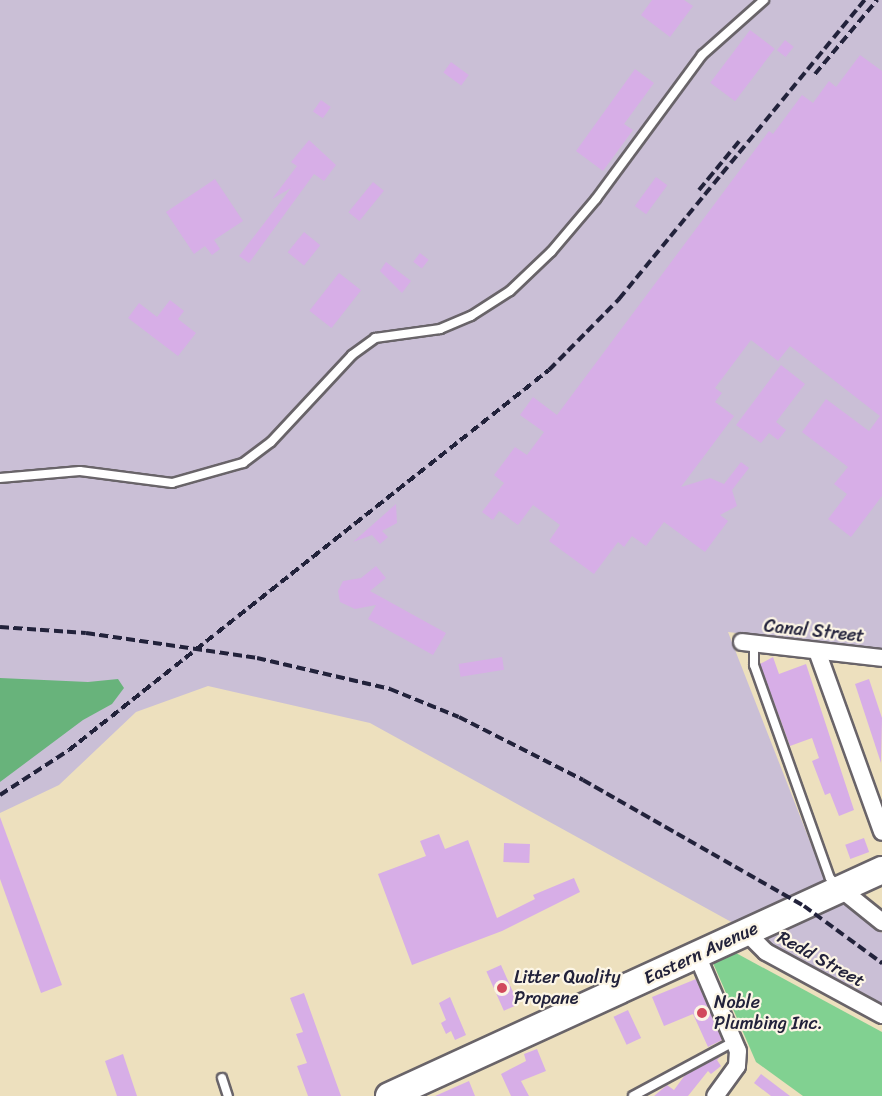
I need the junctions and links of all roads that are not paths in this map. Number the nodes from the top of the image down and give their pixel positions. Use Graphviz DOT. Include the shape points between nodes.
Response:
graph roads {
  1 [pos="764,0"];
  2 [pos="0,478"];
  3 [pos="748,643"];
  4 [pos="817,651"];
  5 [pos="882,658"];
  6 [pos="882,832"];
  7 [pos="882,870"];
  8 [pos="841,889"];
  9 [pos="882,922"];
  10 [pos="746,933"];
  11 [pos="697,955"];
  12 [pos="882,1015"];
  13 [pos="735,1041"];
  14 [pos="222,1078"];
  15 [pos="228,1096"];
  16 [pos="389,1096"];
  17 [pos="633,1096"];
  18 [pos="715,1096"];
  1 -- 2 [label="lane" via="702,55 596,199 551,252 510,291 471,316 440,329 375,338 352,355 271,442 243,463 172,483 80,471"];
  3 -- 4 [label="street, Canal Street"];
  3 -- 8 [label="lane" via="830,878"];
  4 -- 5 [label="street, Canal Street"];
  4 -- 6 [label="street"];
  7 -- 8 [label="main road, Eastern Avenue"];
  8 -- 9 [label="street"];
  8 -- 10 [label="main road, Eastern Avenue"];
  10 -- 11 [label="main road, Eastern Avenue"];
  10 -- 12 [label="street, Redd Street" via="766,952"];
  11 -- 13 [label="street"];
  11 -- 16 [label="main road, Eastern Avenue"];
  13 -- 17 [label="lane"];
  13 -- 18 [label="street" via="736,1066"];
  14 -- 15 [label="lane"];
}
